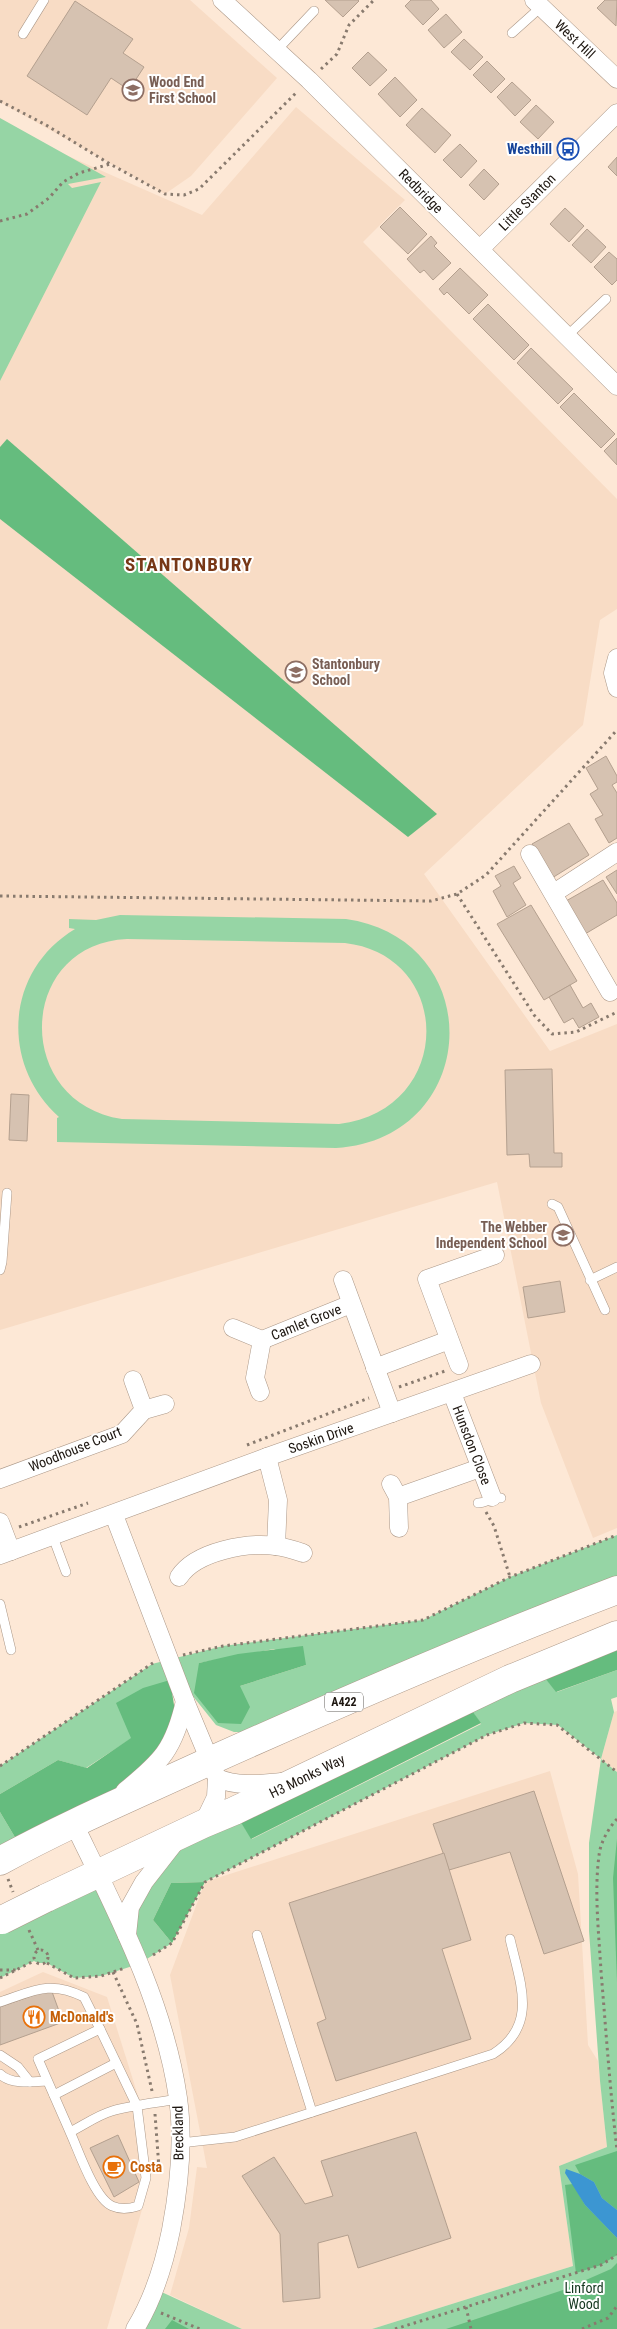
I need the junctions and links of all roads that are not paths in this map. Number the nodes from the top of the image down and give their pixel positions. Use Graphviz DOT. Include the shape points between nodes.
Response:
graph roads {
  1 [pos="44,0"];
  2 [pos="229,2"];
  3 [pos="537,3"];
  4 [pos="314,11"];
  5 [pos="512,33"];
  6 [pos="23,34"];
  7 [pos="277,50"];
  8 [pos="617,79"];
  9 [pos="617,113"];
  10 [pos="480,249"];
  11 [pos="606,299"];
  12 [pos="567,336"];
  13 [pos="616,383"];
  14 [pos="617,658"];
  15 [pos="617,688"];
  16 [pos="617,852"];
  17 [pos="530,854"];
  18 [pos="554,893"];
  19 [pos="610,992"];
  20 [pos="8,1193"];
  21 [pos="552,1204"];
  22 [pos="495,1255"];
  23 [pos="617,1267"];
  24 [pos="0,1270"];
  25 [pos="342,1280"];
  26 [pos="590,1280"];
  27 [pos="351,1304"];
  28 [pos="605,1310"];
  29 [pos="233,1328"];
  30 [pos="262,1340"];
  31 [pos="449,1340"];
  32 [pos="531,1364"];
  33 [pos="459,1365"];
  34 [pos="375,1368"];
  35 [pos="133,1380"];
  36 [pos="260,1392"];
  37 [pos="452,1393"];
  38 [pos="165,1404"];
  39 [pos="144,1410"];
  40 [pos="392,1413"];
  41 [pos="267,1457"];
  42 [pos="480,1468"];
  43 [pos="0,1479"];
  44 [pos="489,1500"];
  45 [pos="114,1515"];
  46 [pos="2,1527"];
  47 [pos="400,1528"];
  48 [pos="53,1537"];
  49 [pos="276,1546"];
  50 [pos="6,1553"];
  51 [pos="302,1553"];
  52 [pos="179,1570"];
  53 [pos="66,1572"];
  54 [pos="617,1590"];
  55 [pos="0,1604"];
  56 [pos="617,1635"];
  57 [pos="11,1650"];
  58 [pos="185,1701"];
  59 [pos="214,1770"];
  60 [pos="298,1780"];
  61 [pos="101,1811"];
  62 [pos="74,1824"];
  63 [pos="192,1829"];
  64 [pos="11,1855"];
  65 [pos="98,1873"];
  66 [pos="1,1920"];
  67 [pos="257,1935"];
  68 [pos="127,1937"];
  69 [pos="510,1939"];
  70 [pos="0,2002"];
  71 [pos="100,2029"];
  72 [pos="0,2055"];
  73 [pos="116,2063"];
  74 [pos="0,2074"];
  75 [pos="47,2081"];
  76 [pos="30,2082"];
  77 [pos="54,2095"];
  78 [pos="178,2099"];
  79 [pos="137,2106"];
  80 [pos="312,2112"];
  81 [pos="70,2132"];
  82 [pos="180,2143"];
  83 [pos="136,2329"];
  1 -- 6 [label="lane"];
  2 -- 7 [label="street, Redbridge"];
  3 -- 5 [label="lane"];
  3 -- 8 [label="street, West Hill"];
  4 -- 7 [label="lane"];
  7 -- 10 [label="street, Redbridge"];
  9 -- 10 [label="street, Little Stanton"];
  10 -- 12 [label="street, Redbridge"];
  11 -- 12 [label="lane"];
  12 -- 13 [label="street, Redbridge"];
  14 -- 15 [label="street" via="613,673"];
  16 -- 18 [label="street"];
  17 -- 18 [label="street"];
  18 -- 19 [label="street" via="598,957"];
  20 -- 24 [label="lane"];
  21 -- 26 [label="lane" via="558,1207"];
  22 -- 31 [label="street" via="427,1279"];
  23 -- 26 [label="lane"];
  25 -- 27 [label="street, Camlet Grove"];
  26 -- 28 [label="lane"];
  27 -- 30 [label="street, Camlet Grove"];
  27 -- 34 [label="street, Camlet Grove"];
  29 -- 30 [label="street, Camlet Grove"];
  30 -- 36 [label="street, Camlet Grove" via="255,1378"];
  31 -- 33 [label="street"];
  31 -- 34 [label="street"];
  32 -- 37 [label="street, Soskin Drive"];
  34 -- 40 [label="street, Camlet Grove"];
  35 -- 39 [label="street"];
  37 -- 40 [label="street, Soskin Drive"];
  37 -- 42 [label="street, Hunsdon Close"];
  38 -- 39 [label="street"];
  39 -- 43 [label="street, Woodhouse Court" via="122,1434"];
  40 -- 41 [label="street, Soskin Drive"];
  41 -- 45 [label="street, Soskin Drive"];
  41 -- 49 [label="street" via="278,1500"];
  42 -- 44 [label="street, Hunsdon Close"];
  42 -- 47 [label="street" via="395,1491"];
  45 -- 48 [label="street, Soskin Drive"];
  45 -- 58 [label="street"];
  46 -- 50 [label="street"];
  48 -- 50 [label="street, Soskin Drive"];
  48 -- 53 [label="lane"];
  49 -- 51 [label="street"];
  49 -- 52 [label="street" via="229,1549 208,1555"];
  54 -- 59 [label="main road, A422" via="495,1637"];
  55 -- 57 [label="lane"];
  56 -- 60 [label="main road, H3 Monks Way" via="510,1679"];
  58 -- 59 [label="street"];
  58 -- 61 [label="street" via="178,1730 170,1746 144,1775"];
  59 -- 60 [label="street" via="228,1783"];
  59 -- 61 [label="main road, A422"];
  59 -- 63 [label="street" via="216,1797"];
  60 -- 63 [label="main road, H3 Monks Way"];
  61 -- 62 [label="main road, A422"];
  62 -- 64 [label="main road, A422"];
  62 -- 65 [label="street, Breckland"];
  63 -- 65 [label="main road, H3 Monks Way"];
  63 -- 68 [label="street, Breckland" via="144,1882 130,1907"];
  65 -- 66 [label="main road, H3 Monks Way, bridge"];
  65 -- 68 [label="street, Breckland"];
  67 -- 80 [label="lane"];
  68 -- 78 [label="street, Breckland" via="153,2000"];
  69 -- 80 [label="lane" via="522,1993 523,2016 518,2031 506,2046 493,2054"];
  70 -- 71 [label="lane" via="56,1986 84,1997"];
  71 -- 73 [label="lane"];
  71 -- 75 [label="lane" via="38,2059"];
  72 -- 76 [label="lane" via="18,2067"];
  73 -- 77 [label="lane"];
  73 -- 79 [label="lane"];
  74 -- 76 [label="lane" via="4,2078"];
  75 -- 76 [label="lane"];
  75 -- 77 [label="lane"];
  77 -- 81 [label="lane"];
  78 -- 79 [label="lane"];
  78 -- 82 [label="street, Breckland"];
  79 -- 81 [label="lane" via="111,2111"];
  79 -- 81 [label="lane" via="146,2178 138,2206 127,2209 111,2205 97,2190"];
  80 -- 82 [label="lane" via="235,2137"];
  82 -- 83 [label="street, Breckland" via="176,2206 165,2259 148,2308"];
}
